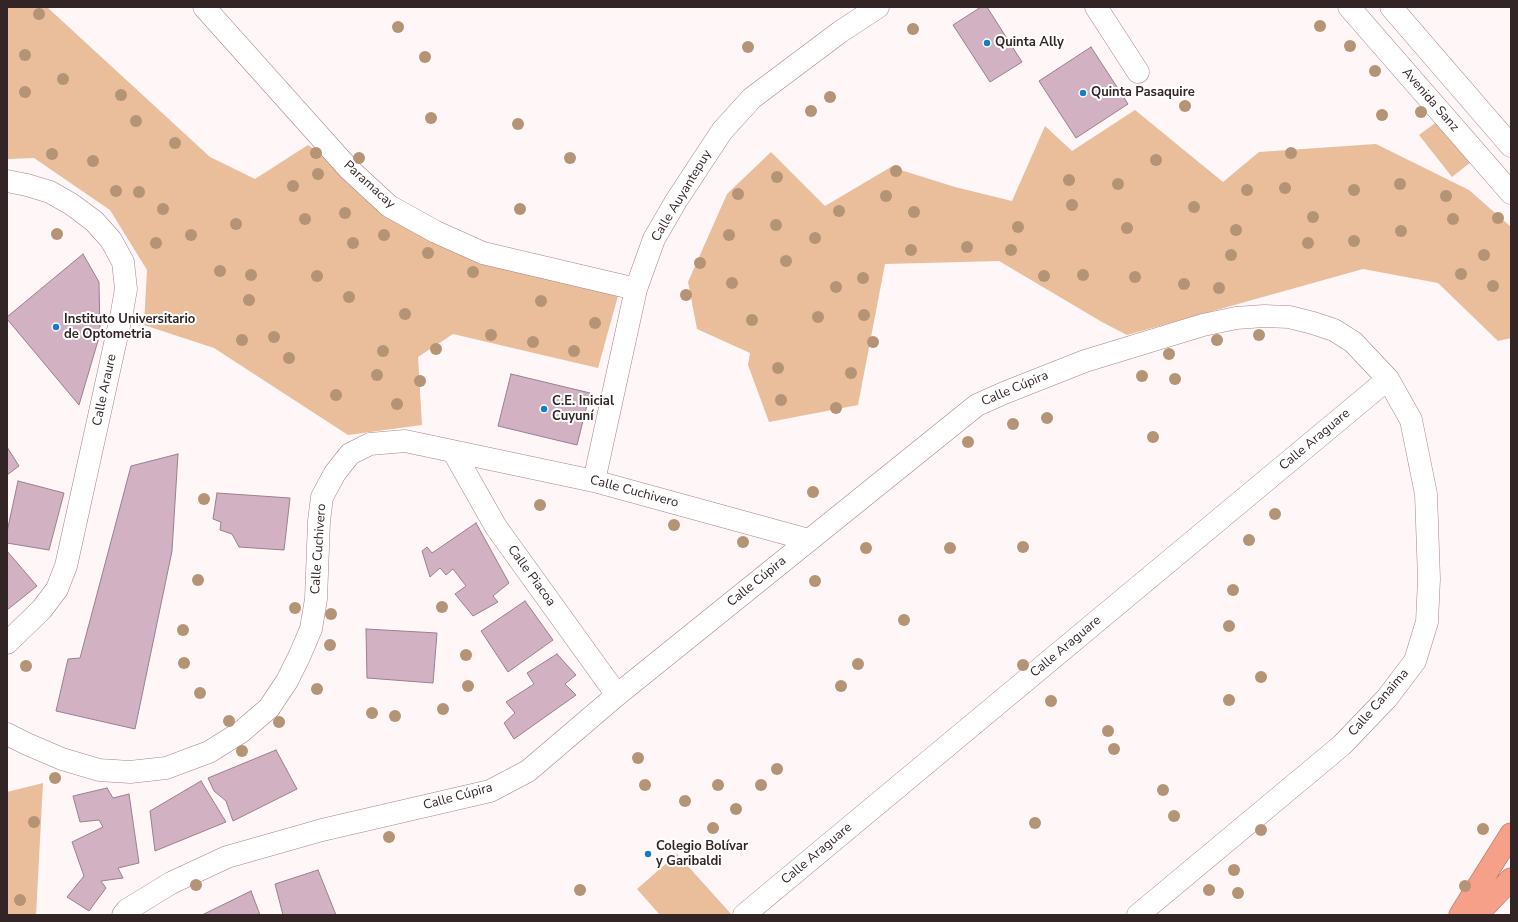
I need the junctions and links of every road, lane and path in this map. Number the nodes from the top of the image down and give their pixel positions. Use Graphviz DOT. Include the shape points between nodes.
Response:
graph roads {
  1 [pos="204,7"];
  2 [pos="878,7"];
  3 [pos="1096,7"];
  4 [pos="1348,7"];
  5 [pos="1391,7"];
  6 [pos="1138,72"];
  7 [pos="1511,146"];
  8 [pos="7,181"];
  9 [pos="1511,193"];
  10 [pos="636,289"];
  11 [pos="1388,379"];
  12 [pos="453,451"];
  13 [pos="594,481"];
  14 [pos="809,540"];
  15 [pos="7,643"];
  16 [pos="617,695"];
  17 [pos="7,734"];
  18 [pos="1511,834"];
  19 [pos="1511,879"];
  20 [pos="123,915"];
  21 [pos="744,915"];
  22 [pos="1138,915"];
  23 [pos="1460,915"];
  24 [pos="1478,915"];
  1 -- 10 [label="street, Paramacay" via="348,169 388,206 436,232 483,253"];
  2 -- 10 [label="street, Calle Auyantepuy" via="752,98 722,131 654,239"];
  3 -- 6 [label="street"];
  4 -- 9 [label="street, Avenida Sanz"];
  5 -- 7 [label="street"];
  8 -- 15 [label="street, Calle Araure" via="50,192 72,204 94,221 111,240 123,262 126,289 66,566 57,589 42,609"];
  10 -- 13 [label="street, Calle Auyantepuy"];
  11 -- 14 [label="street, Calle Cúpira" via="1353,342 1334,330 1313,323 1289,317 1264,316 1236,318 1203,325 1086,361 977,405"];
  11 -- 21 [label="street, Calle Araguare"];
  11 -- 22 [label="street, Calle Canaima" via="1411,420 1426,494 1429,579 1427,622 1415,661 1387,698 1342,745"];
  12 -- 13 [label="street, Calle Cuchivero"];
  12 -- 16 [label="street, Calle Piacoa" via="496,527"];
  12 -- 17 [label="street, Calle Cuchivero" via="405,441 370,444 350,454 334,473 322,497 316,599 311,629 299,657 288,681 269,708 240,732 209,752 166,768 130,772 99,770 62,759"];
  13 -- 14 [label="street, Calle Cuchivero"];
  14 -- 16 [label="street, Calle Cúpira"];
  16 -- 20 [label="street, Calle Cúpira" via="528,772 490,791 322,830 227,857 171,883"];
  18 -- 23 [label="highway"];
  19 -- 24 [label="highway"];
}
